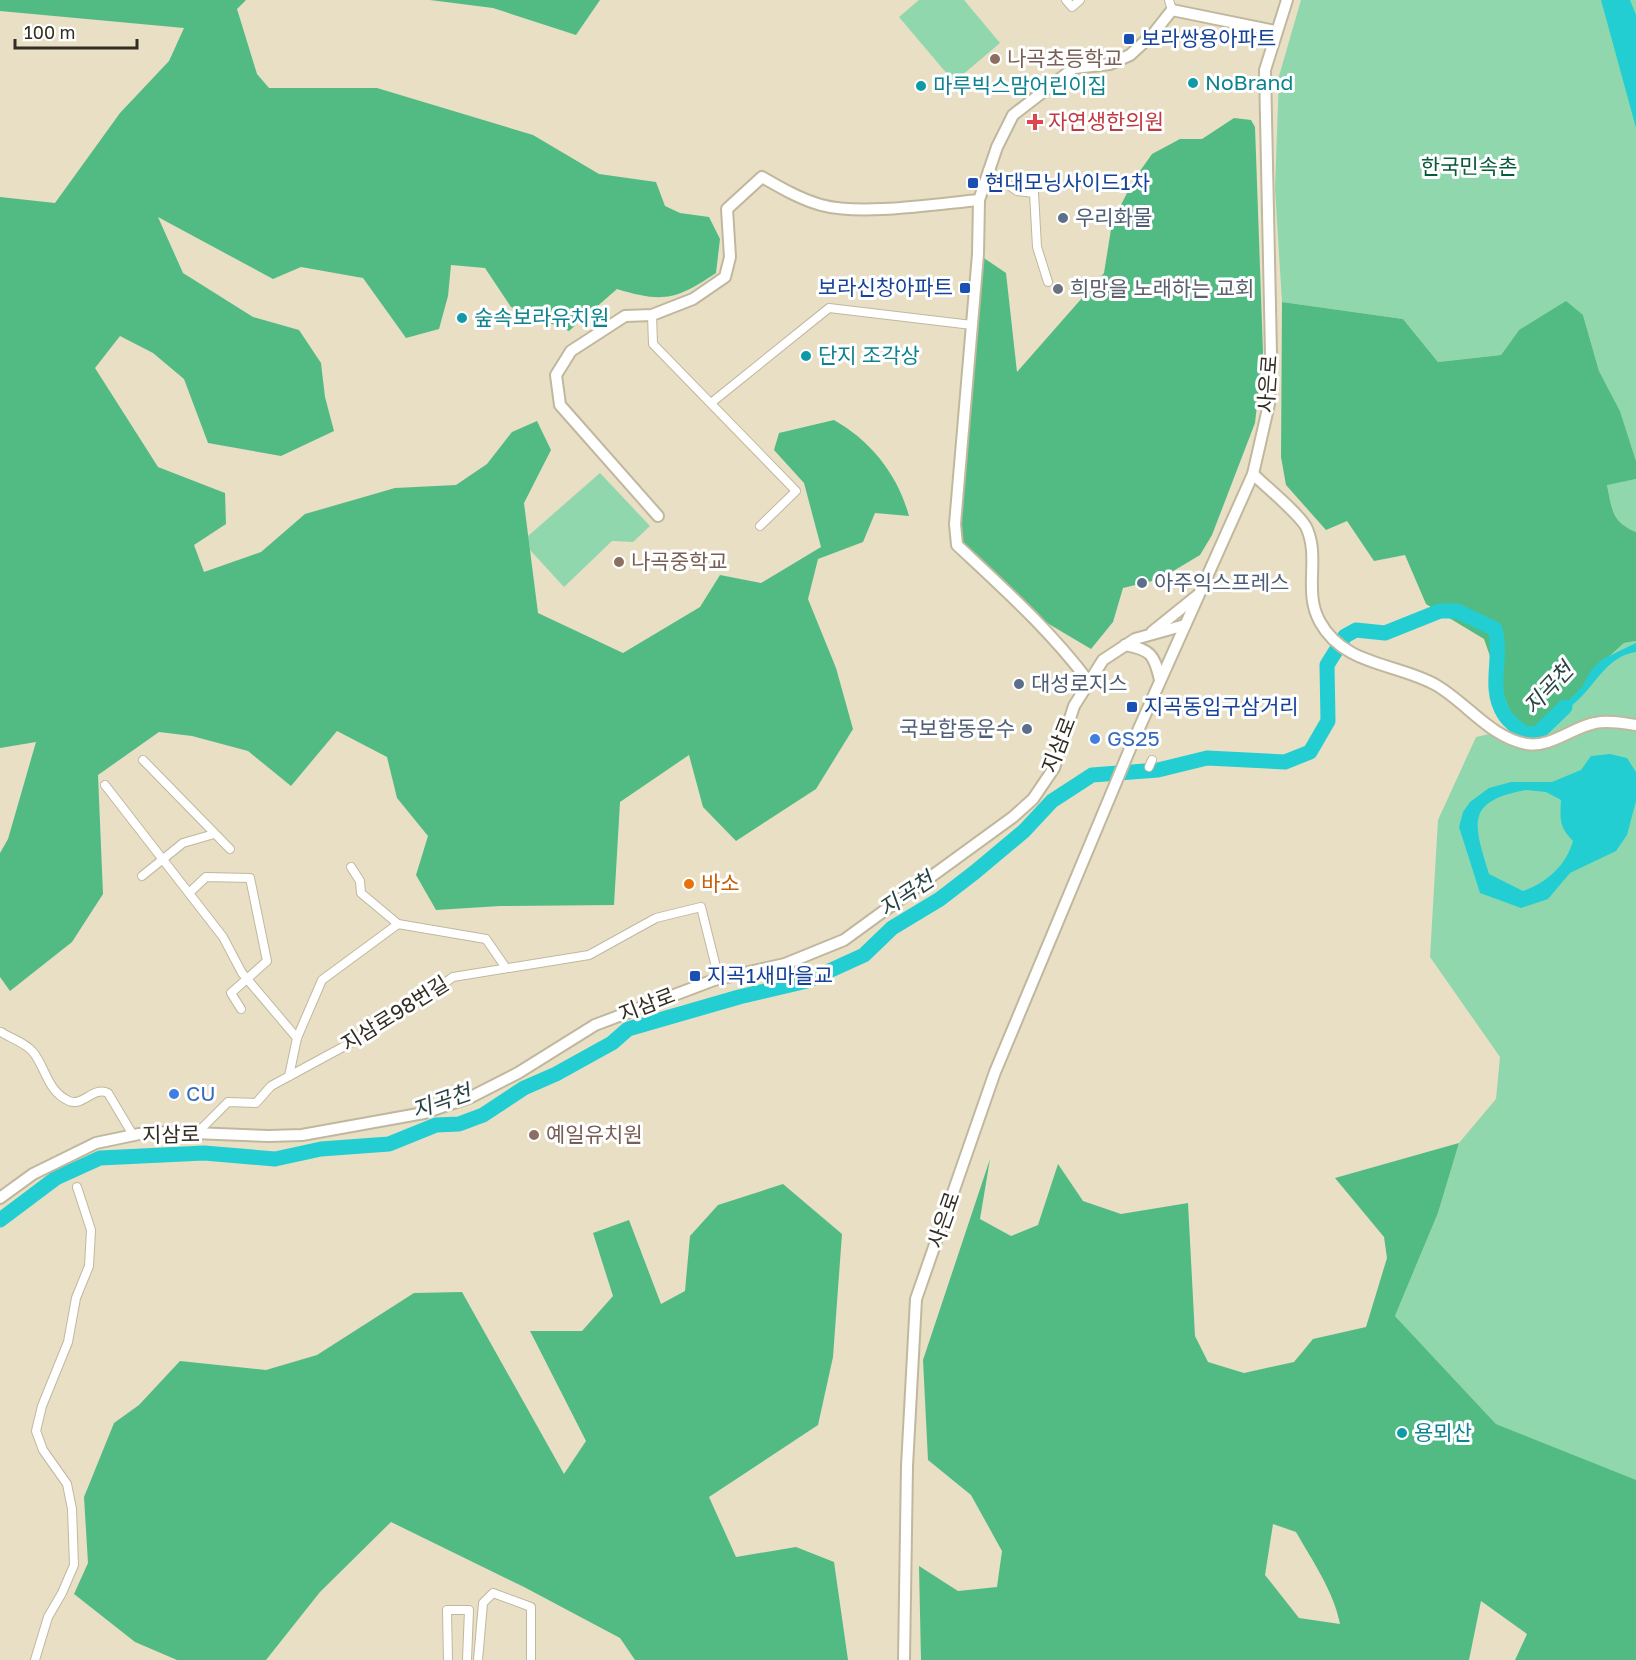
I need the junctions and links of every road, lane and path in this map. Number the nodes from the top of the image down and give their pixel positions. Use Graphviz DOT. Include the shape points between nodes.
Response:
graph roads {
  1 [pos="1066,0"];
  2 [pos="1080,0"];
  3 [pos="1287,0"];
  4 [pos="1170,5"];
  5 [pos="1275,31"];
  6 [pos="988,170"];
  7 [pos="979,200"];
  8 [pos="1048,282"];
  9 [pos="652,315"];
  10 [pos="972,325"];
  11 [pos="711,403"];
  12 [pos="1253,474"];
  13 [pos="658,516"];
  14 [pos="760,526"];
  15 [pos="1199,594"];
  16 [pos="1185,625"];
  17 [pos="1150,633"];
  18 [pos="1124,644"];
  19 [pos="1160,680"];
  20 [pos="1089,682"];
  21 [pos="1636,725"];
  22 [pos="143,760"];
  23 [pos="105,785"];
  24 [pos="214,834"];
  25 [pos="230,849"];
  26 [pos="162,858"];
  27 [pos="351,867"];
  28 [pos="142,876"];
  29 [pos="189,893"];
  30 [pos="398,924"];
  31 [pos="506,968"];
  32 [pos="247,978"];
  33 [pos="719,979"];
  34 [pos="241,1009"];
  35 [pos="1,1032"];
  36 [pos="297,1038"];
  37 [pos="289,1076"];
  38 [pos="196,1134"];
  39 [pos="133,1135"];
  40 [pos="77,1187"];
  41 [pos="0,1198"];
  42 [pos="34,1660"];
  43 [pos="448,1660"];
  44 [pos="467,1660"];
  45 [pos="478,1660"];
  46 [pos="531,1660"];
  47 [pos="904,1660"];
  1 -- 2 [label="street" via="1072,7"];
  3 -- 5 [label="street, 사은로"];
  4 -- 5 [label="street"];
  4 -- 6 [label="street" via="1153,34 1130,55 1110,64 1074,68 1013,115"];
  5 -- 12 [label="street, 사은로" via="1265,70 1269,404"];
  6 -- 7 [label="street"];
  6 -- 8 [label="street" via="1017,191 1034,193 1037,247"];
  7 -- 9 [label="street" via="897,208 823,206 762,177 727,209 730,257 725,277 693,299"];
  7 -- 10 [label="street"];
  9 -- 11 [label="street" via="653,344"];
  9 -- 13 [label="street" via="625,316 571,351 556,375 560,405"];
  10 -- 11 [label="street" via="829,308"];
  10 -- 20 [label="street" via="955,524 957,545 1032,614"];
  11 -- 14 [label="street" via="796,491"];
  12 -- 15 [label="street, 사은로"];
  12 -- 21 [label="street" via="1307,527 1312,553 1313,606 1333,640 1369,662 1437,686 1513,740 1540,744 1595,723"];
  15 -- 16 [label="street, 사은로"];
  15 -- 17 [label="street"];
  16 -- 17 [label="street, 지삼로"];
  16 -- 19 [label="street, 사은로"];
  17 -- 18 [label="street, 지삼로"];
  18 -- 19 [label="street" via="1140,647 1152,655"];
  18 -- 20 [label="street, 지삼로" via="1102,660"];
  19 -- 47 [label="street, 사은로" via="995,1072 916,1299 907,1466"];
  20 -- 33 [label="street, 지삼로" via="1074,706 1054,768 1034,798 1013,817 844,940 785,964"];
  22 -- 24 [label="street"];
  23 -- 26 [label="street"];
  24 -- 25 [label="street"];
  24 -- 26 [label="street" via="183,843"];
  26 -- 28 [label="street"];
  26 -- 29 [label="street"];
  27 -- 30 [label="street" via="360,881 361,893"];
  29 -- 32 [label="street" via="223,937"];
  29 -- 32 [label="street" via="206,877 250,878 267,961"];
  30 -- 31 [label="street" via="486,939"];
  30 -- 36 [label="street" via="322,980"];
  31 -- 33 [label="street, 지삼로98번길" via="589,955 656,918 701,907"];
  31 -- 37 [label="street, 지삼로98번길" via="453,977 391,1021"];
  32 -- 34 [label="street" via="231,993"];
  32 -- 36 [label="street"];
  33 -- 38 [label="street, 지삼로" via="595,1025 509,1078 471,1097 424,1113 302,1135"];
  35 -- 39 [label="street" via="33,1053 49,1084 70,1102 99,1091 108,1093"];
  36 -- 37 [label="street"];
  37 -- 38 [label="street, 지삼로98번길" via="271,1086 256,1103 228,1102"];
  38 -- 39 [label="street, 지삼로"];
  39 -- 41 [label="street, 지삼로" via="96,1143 56,1161"];
  40 -- 42 [label="street" via="91,1230 89,1266 76,1298 68,1342 36,1431 43,1450 67,1484 74,1565 48,1617"];
  43 -- 44 [label="street" via="447,1610 469,1610"];
  45 -- 46 [label="street" via="483,1604 493,1593 531,1607"];
}
